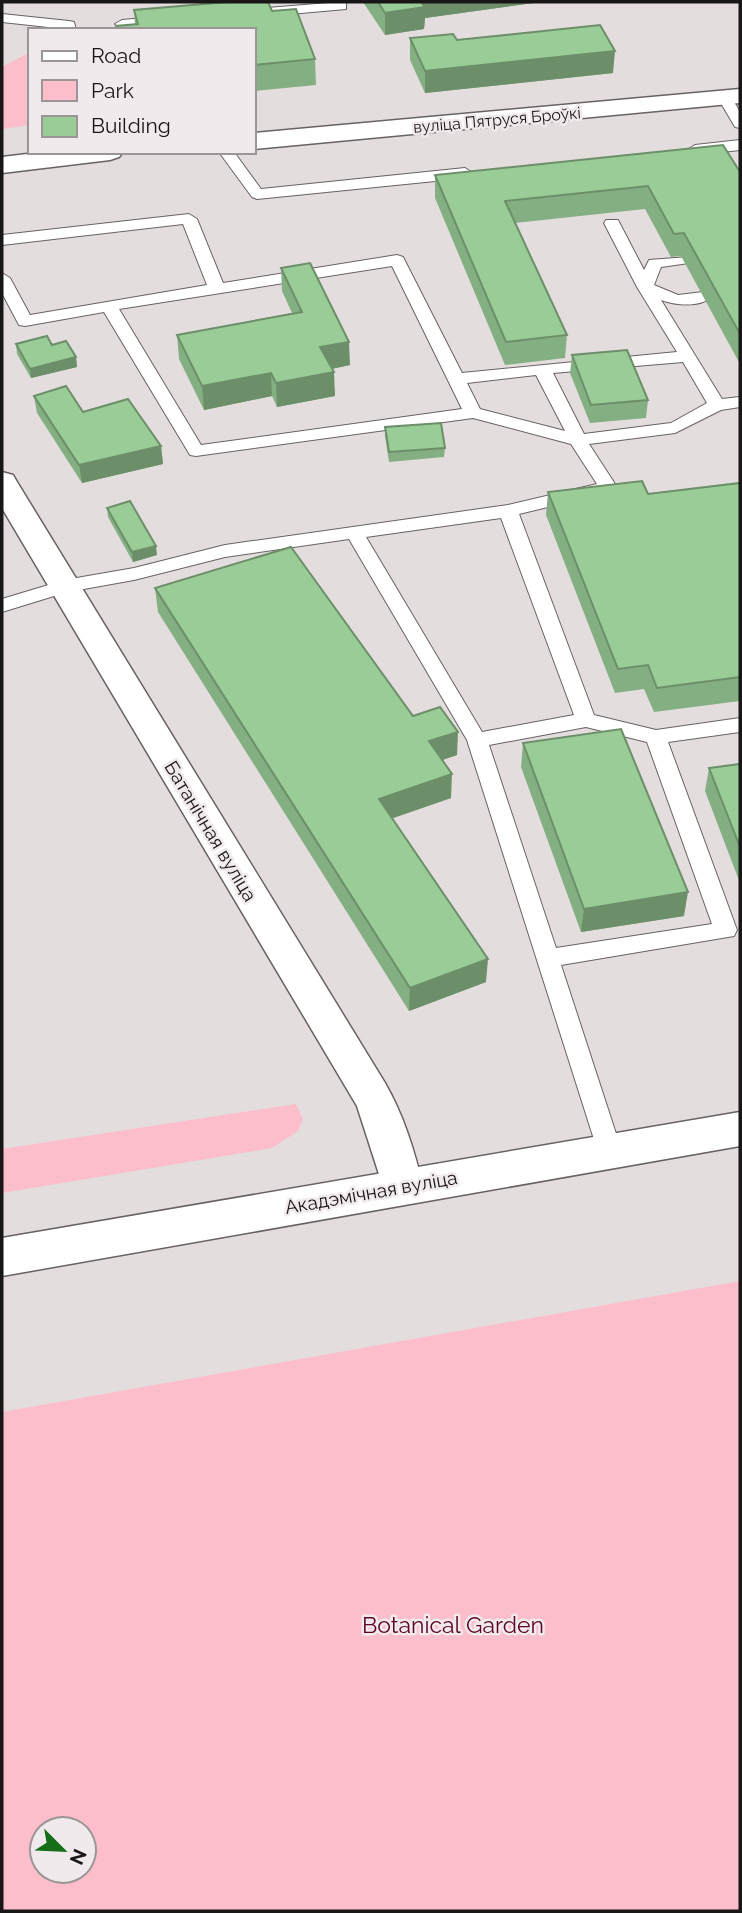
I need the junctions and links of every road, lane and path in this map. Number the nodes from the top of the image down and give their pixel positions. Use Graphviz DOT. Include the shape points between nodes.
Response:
graph roads {
  1 [pos="341,6"];
  2 [pos="259,13"];
  3 [pos="2,18"];
  4 [pos="177,19"];
  5 [pos="122,24"];
  6 [pos="69,28"];
  7 [pos="733,97"];
  8 [pos="740,124"];
  9 [pos="256,141"];
  10 [pos="740,145"];
  11 [pos="681,151"];
  12 [pos="86,154"];
  13 [pos="227,154"];
  14 [pos="2,165"];
  15 [pos="476,172"];
  16 [pos="611,223"];
  17 [pos="2,240"];
  18 [pos="683,260"];
  19 [pos="2,278"];
  20 [pos="216,287"];
  21 [pos="645,287"];
  22 [pos="703,297"];
  23 [pos="109,306"];
  24 [pos="688,356"];
  25 [pos="542,369"];
  26 [pos="456,379"];
  27 [pos="740,402"];
  28 [pos="717,405"];
  29 [pos="473,413"];
  30 [pos="578,440"];
  31 [pos="2,482"];
  32 [pos="508,511"];
  33 [pos="353,531"];
  34 [pos="65,586"];
  35 [pos="2,606"];
  36 [pos="586,720"];
  37 [pos="740,725"];
  38 [pos="656,737"];
  39 [pos="477,740"];
  40 [pos="733,929"];
  41 [pos="548,958"];
  42 [pos="740,1129"];
  43 [pos="610,1152"];
  44 [pos="402,1186"];
  45 [pos="2,1257"];
  1 -- 2 [label="lane"];
  3 -- 6 [label="lane"];
  4 -- 5 [label="lane"];
  7 -- 8 [label="lane"];
  7 -- 9 [label="street, вуліца Пятруся Броўкі"];
  10 -- 11 [label="lane"];
  12 -- 14 [label="street"];
  13 -- 15 [label="lane" via="257,194"];
  16 -- 21 [label="lane"];
  17 -- 20 [label="lane" via="189,219"];
  18 -- 21 [label="lane" via="656,263"];
  19 -- 23 [label="lane" via="25,321"];
  20 -- 23 [label="lane"];
  20 -- 26 [label="lane" via="397,260"];
  21 -- 22 [label="lane" via="676,300"];
  21 -- 24 [label="lane"];
  23 -- 29 [label="lane" via="196,451"];
  24 -- 25 [label="lane"];
  24 -- 28 [label="lane"];
  25 -- 26 [label="lane"];
  25 -- 30 [label="lane"];
  26 -- 29 [label="lane"];
  27 -- 28 [label="lane"];
  28 -- 30 [label="lane" via="674,428"];
  29 -- 30 [label="lane"];
  30 -- 32 [label="lane" via="608,487"];
  31 -- 34 [label="street, Батанічная вуліца"];
  32 -- 33 [label="lane"];
  32 -- 36 [label="lane"];
  33 -- 34 [label="lane" via="225,551"];
  33 -- 39 [label="lane"];
  34 -- 35 [label="lane"];
  34 -- 44 [label="street, Батанічная вуліца" via="375,1099 390,1134"];
  36 -- 38 [label="lane"];
  36 -- 39 [label="lane"];
  37 -- 38 [label="lane"];
  38 -- 40 [label="lane"];
  39 -- 41 [label="lane"];
  40 -- 41 [label="lane"];
  41 -- 43 [label="lane"];
  42 -- 43 [label="street, Акадэмічная вуліца"];
  43 -- 44 [label="street, Акадэмічная вуліца"];
  44 -- 45 [label="street, Акадэмічная вуліца"];
}
